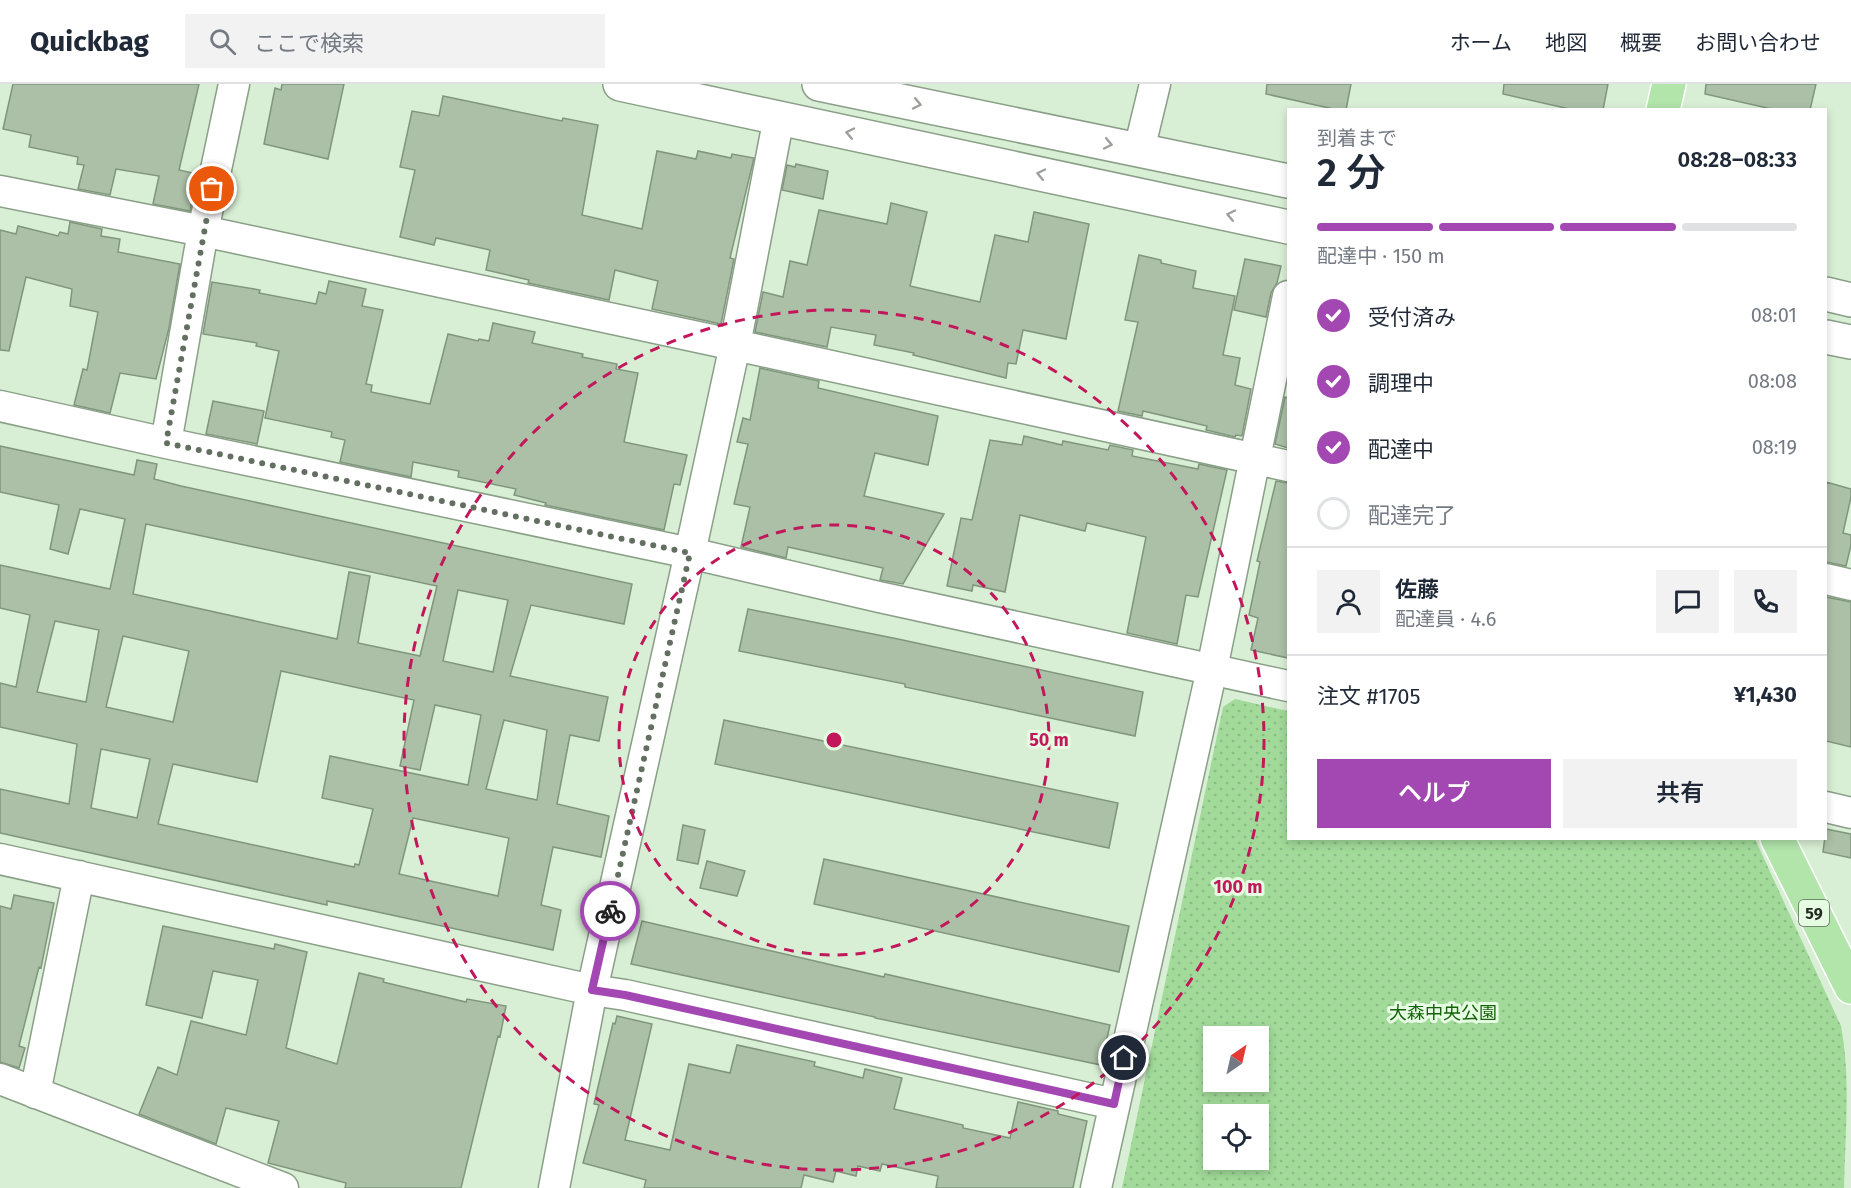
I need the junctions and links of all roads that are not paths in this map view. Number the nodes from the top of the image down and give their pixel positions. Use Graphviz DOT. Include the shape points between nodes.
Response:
graph roads {
  1 [pos="234,84"];
  2 [pos="620,84"];
  3 [pos="819,84"];
  4 [pos="1155,84"];
  5 [pos="1669,84"];
  6 [pos="1663,108"];
  7 [pos="779,117"];
  8 [pos="1139,150"];
  9 [pos="1287,181"];
  10 [pos="0,191"];
  11 [pos="1287,228"];
  12 [pos="203,231"];
  13 [pos="1827,294"];
  14 [pos="1851,300"];
  15 [pos="1287,302"];
  16 [pos="1827,337"];
  17 [pos="1851,342"];
  18 [pos="735,345"];
  19 [pos="0,406"];
  20 [pos="166,443"];
  21 [pos="1256,460"];
  22 [pos="1287,466"];
  23 [pos="690,553"];
  24 [pos="1827,579"];
  25 [pos="1851,585"];
  26 [pos="1212,669"];
  27 [pos="1287,686"];
  28 [pos="1827,807"];
  29 [pos="1851,813"];
  30 [pos="1778,840"];
  31 [pos="0,858"];
  32 [pos="79,876"];
  33 [pos="1851,987"];
  34 [pos="592,990"];
  35 [pos="0,1079"];
  36 [pos="35,1093"];
  37 [pos="1114,1104"];
  38 [pos="283,1188"];
  39 [pos="554,1188"];
  40 [pos="1096,1188"];
  1 -- 12 [label="street"];
  2 -- 7 [label="street"];
  3 -- 8 [label="street, one-way"];
  4 -- 8 [label="street"];
  5 -- 6 [label="main road"];
  11 -- 7 [label="street, one-way"];
  7 -- 18 [label="street"];
  8 -- 9 [label="street"];
  10 -- 12 [label="street"];
  12 -- 18 [label="street"];
  12 -- 20 [label="street"];
  13 -- 14 [label="street"];
  15 -- 21 [label="street"];
  16 -- 17 [label="street"];
  18 -- 21 [label="street"];
  18 -- 23 [label="street"];
  19 -- 20 [label="street"];
  20 -- 23 [label="street"];
  21 -- 22 [label="street"];
  21 -- 26 [label="street"];
  23 -- 26 [label="street"];
  23 -- 34 [label="street"];
  24 -- 25 [label="street"];
  26 -- 27 [label="street"];
  26 -- 37 [label="street"];
  28 -- 29 [label="street"];
  30 -- 33 [label="main road, 59"];
  31 -- 32 [label="street"];
  32 -- 34 [label="street"];
  32 -- 36 [label="street"];
  34 -- 37 [label="street"];
  34 -- 39 [label="street"];
  35 -- 36 [label="street"];
  36 -- 38 [label="street"];
  37 -- 40 [label="street"];
}
